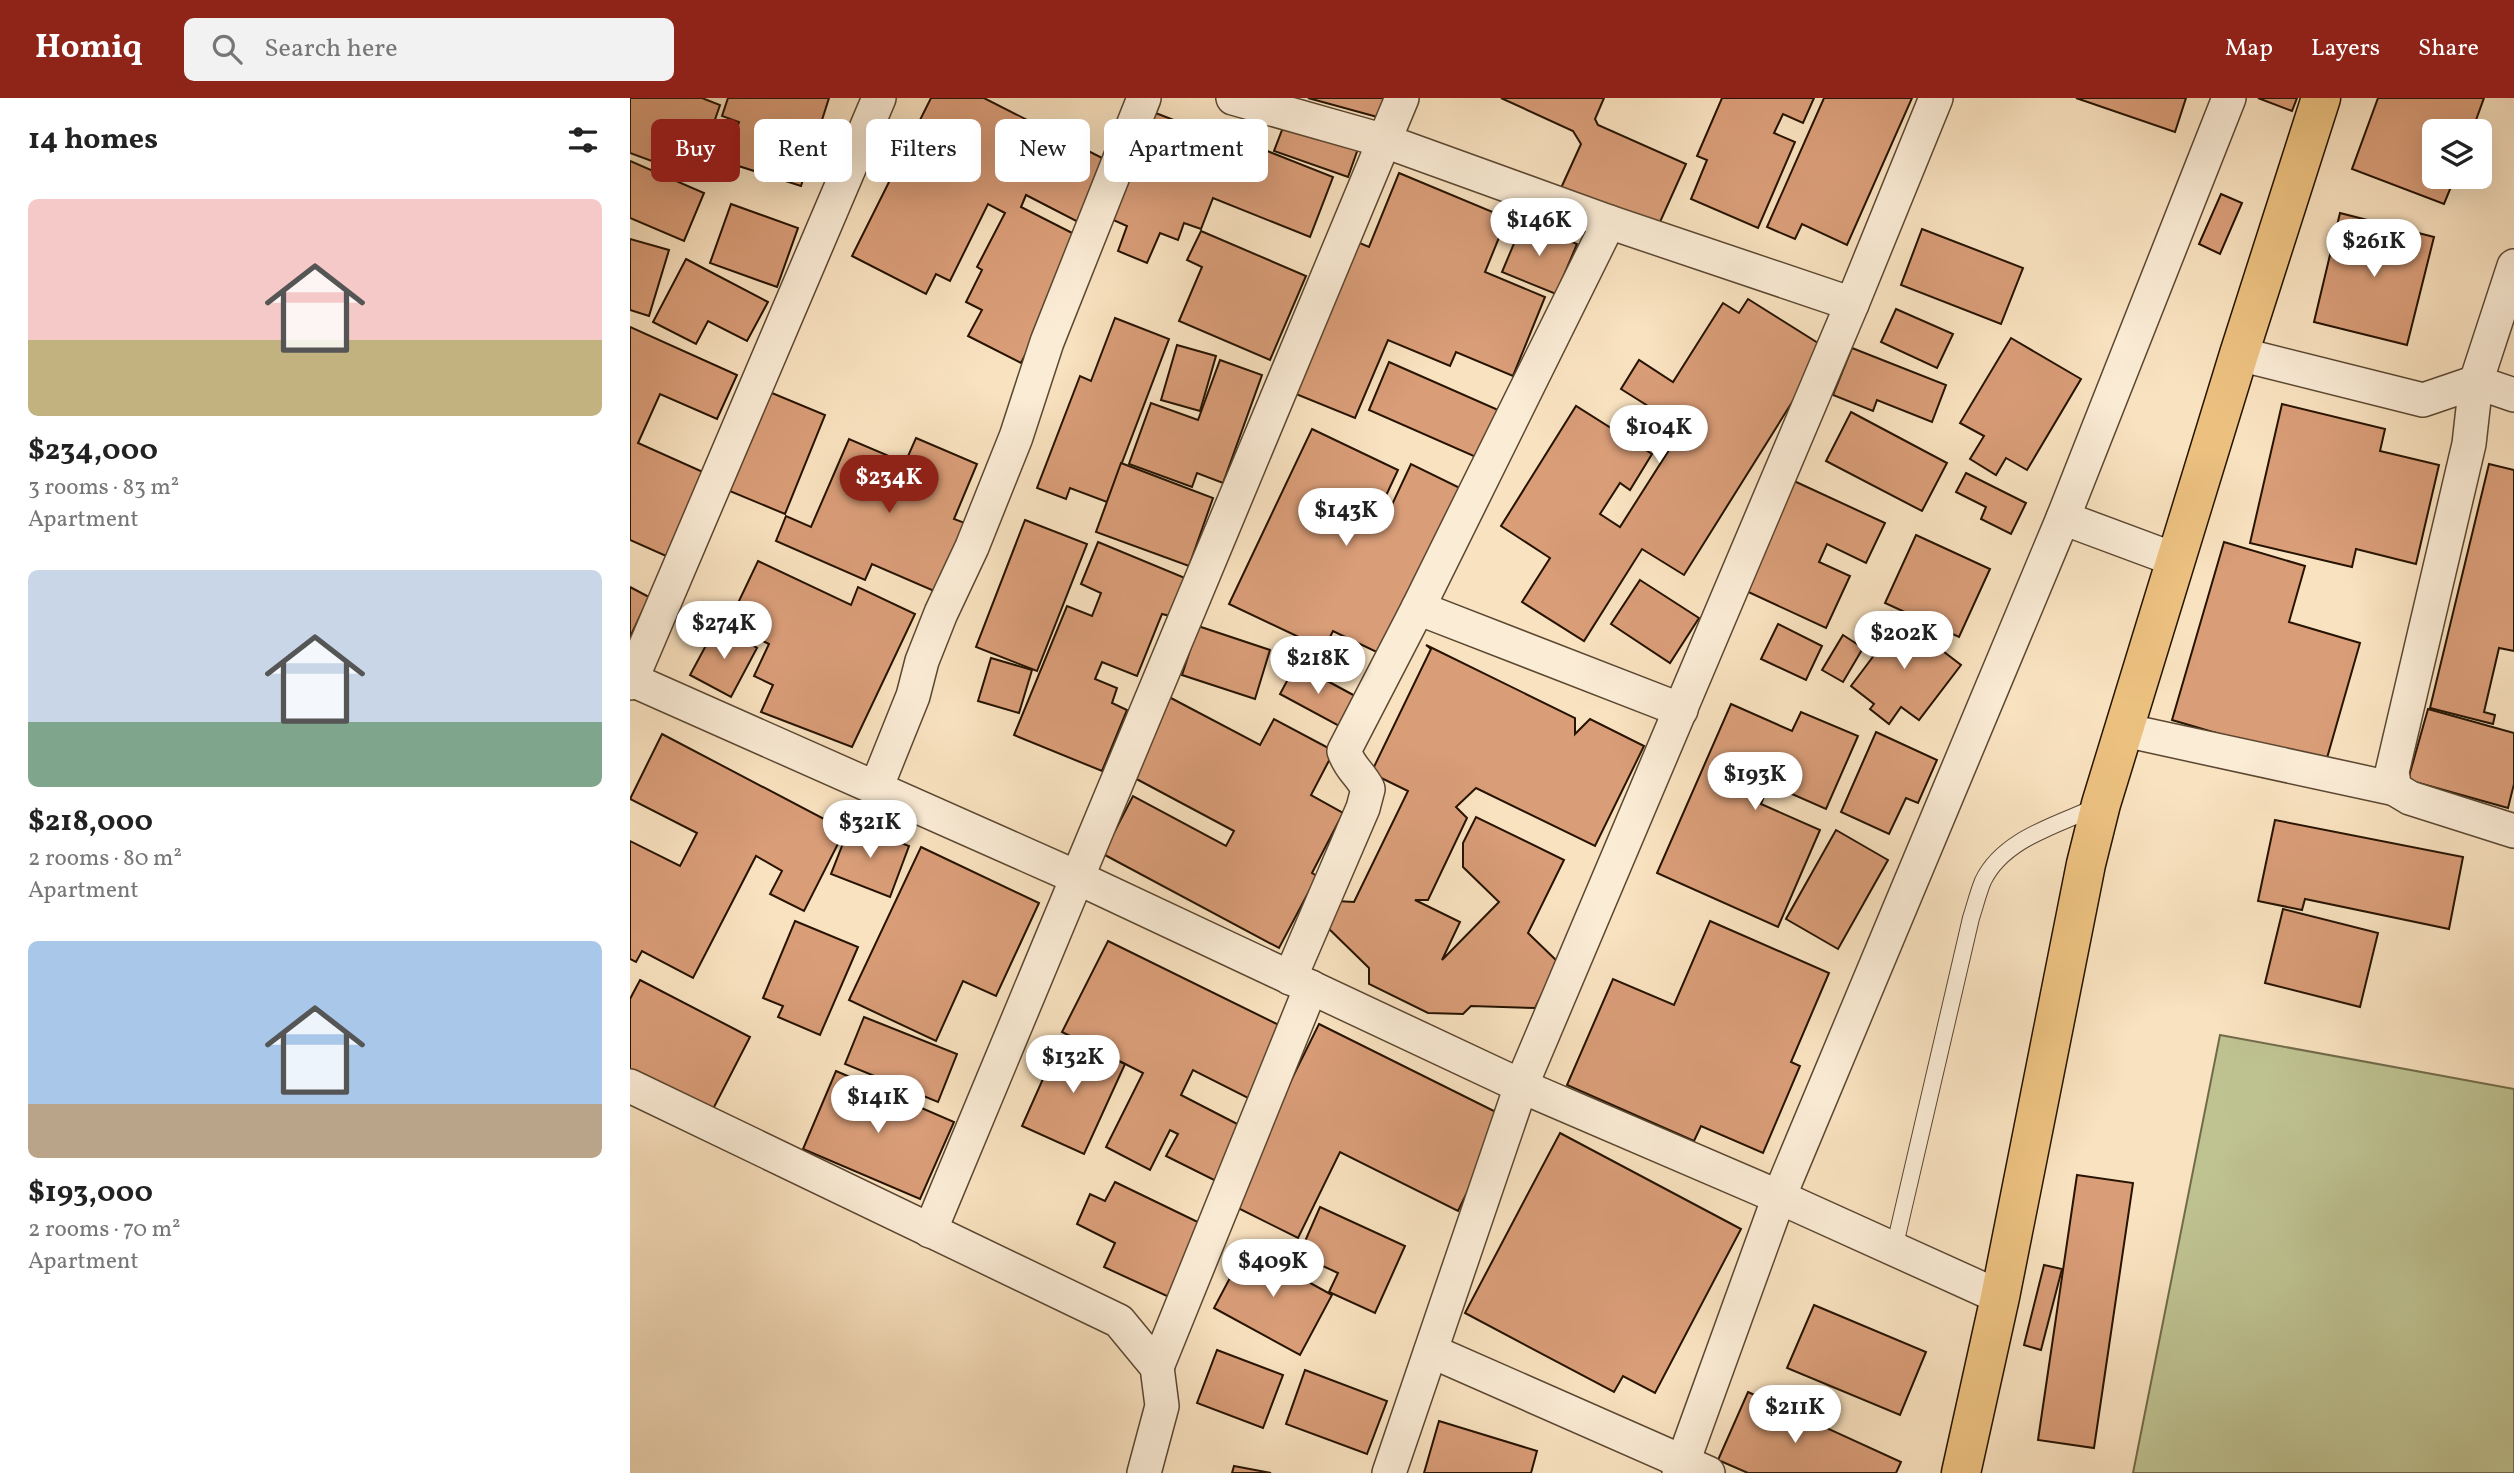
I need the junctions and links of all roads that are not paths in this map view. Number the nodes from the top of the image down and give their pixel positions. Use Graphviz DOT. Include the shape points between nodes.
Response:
graph roads {
  1 [pos="879,98"];
  2 [pos="1144,98"];
  3 [pos="1233,98"];
  4 [pos="1402,98"];
  5 [pos="1936,98"];
  6 [pos="2229,98"];
  7 [pos="2322,98"];
  8 [pos="1385,141"];
  9 [pos="1609,222"];
  10 [pos="2514,266"];
  11 [pos="1852,304"];
  12 [pos="2239,354"];
  13 [pos="2476,382"];
  14 [pos="2514,394"];
  15 [pos="2063,518"];
  16 [pos="2176,560"];
  17 [pos="1418,608"];
  18 [pos="630,680"];
  19 [pos="1681,709"];
  20 [pos="2124,730"];
  21 [pos="876,788"];
  22 [pos="2395,789"];
  23 [pos="2101,804"];
  24 [pos="2514,829"];
  25 [pos="1076,877"];
  26 [pos="1300,983"];
  27 [pos="630,1086"];
  28 [pos="1521,1086"];
  29 [pos="1779,1197"];
  30 [pos="930,1230"];
  31 [pos="1894,1249"];
  32 [pos="2000,1297"];
  33 [pos="1431,1351"];
  34 [pos="1157,1367"];
  35 [pos="1689,1469"];
  36 [pos="1144,1473"];
  37 [pos="1389,1473"];
  38 [pos="1961,1473"];
  1 -- 18 [label="street"];
  2 -- 21 [label="street"];
  3 -- 8 [label="street"];
  4 -- 8 [label="street"];
  5 -- 11 [label="street"];
  6 -- 15 [label="street"];
  7 -- 12 [label="main road"];
  8 -- 9 [label="street"];
  8 -- 25 [label="street"];
  9 -- 11 [label="street"];
  9 -- 17 [label="street"];
  10 -- 13 [label="street"];
  11 -- 19 [label="street"];
  12 -- 13 [label="street" via="2423,400"];
  12 -- 16 [label="main road"];
  13 -- 14 [label="street"];
  13 -- 22 [label="street" via="2469,444 2392,772"];
  15 -- 16 [label="street"];
  15 -- 29 [label="street"];
  16 -- 20 [label="main road"];
  17 -- 19 [label="street"];
  17 -- 26 [label="street" via="1345,751 1349,765 1368,789"];
  18 -- 21 [label="street"];
  19 -- 28 [label="street"];
  20 -- 22 [label="street"];
  20 -- 23 [label="main road"];
  21 -- 25 [label="street"];
  22 -- 24 [label="street" via="2410,798"];
  23 -- 31 [label="lane" via="2023,840 1999,857 1983,881"];
  23 -- 32 [label="main road"];
  25 -- 26 [label="street"];
  25 -- 30 [label="street"];
  26 -- 28 [label="street"];
  26 -- 34 [label="street"];
  27 -- 30 [label="street"];
  28 -- 29 [label="street"];
  28 -- 33 [label="street"];
  29 -- 31 [label="street"];
  29 -- 35 [label="street"];
  30 -- 34 [label="street" via="1119,1321"];
  31 -- 32 [label="street"];
  32 -- 38 [label="main road"];
  33 -- 35 [label="street"];
  33 -- 37 [label="street"];
  34 -- 36 [label="street" via="1162,1405"];
}
